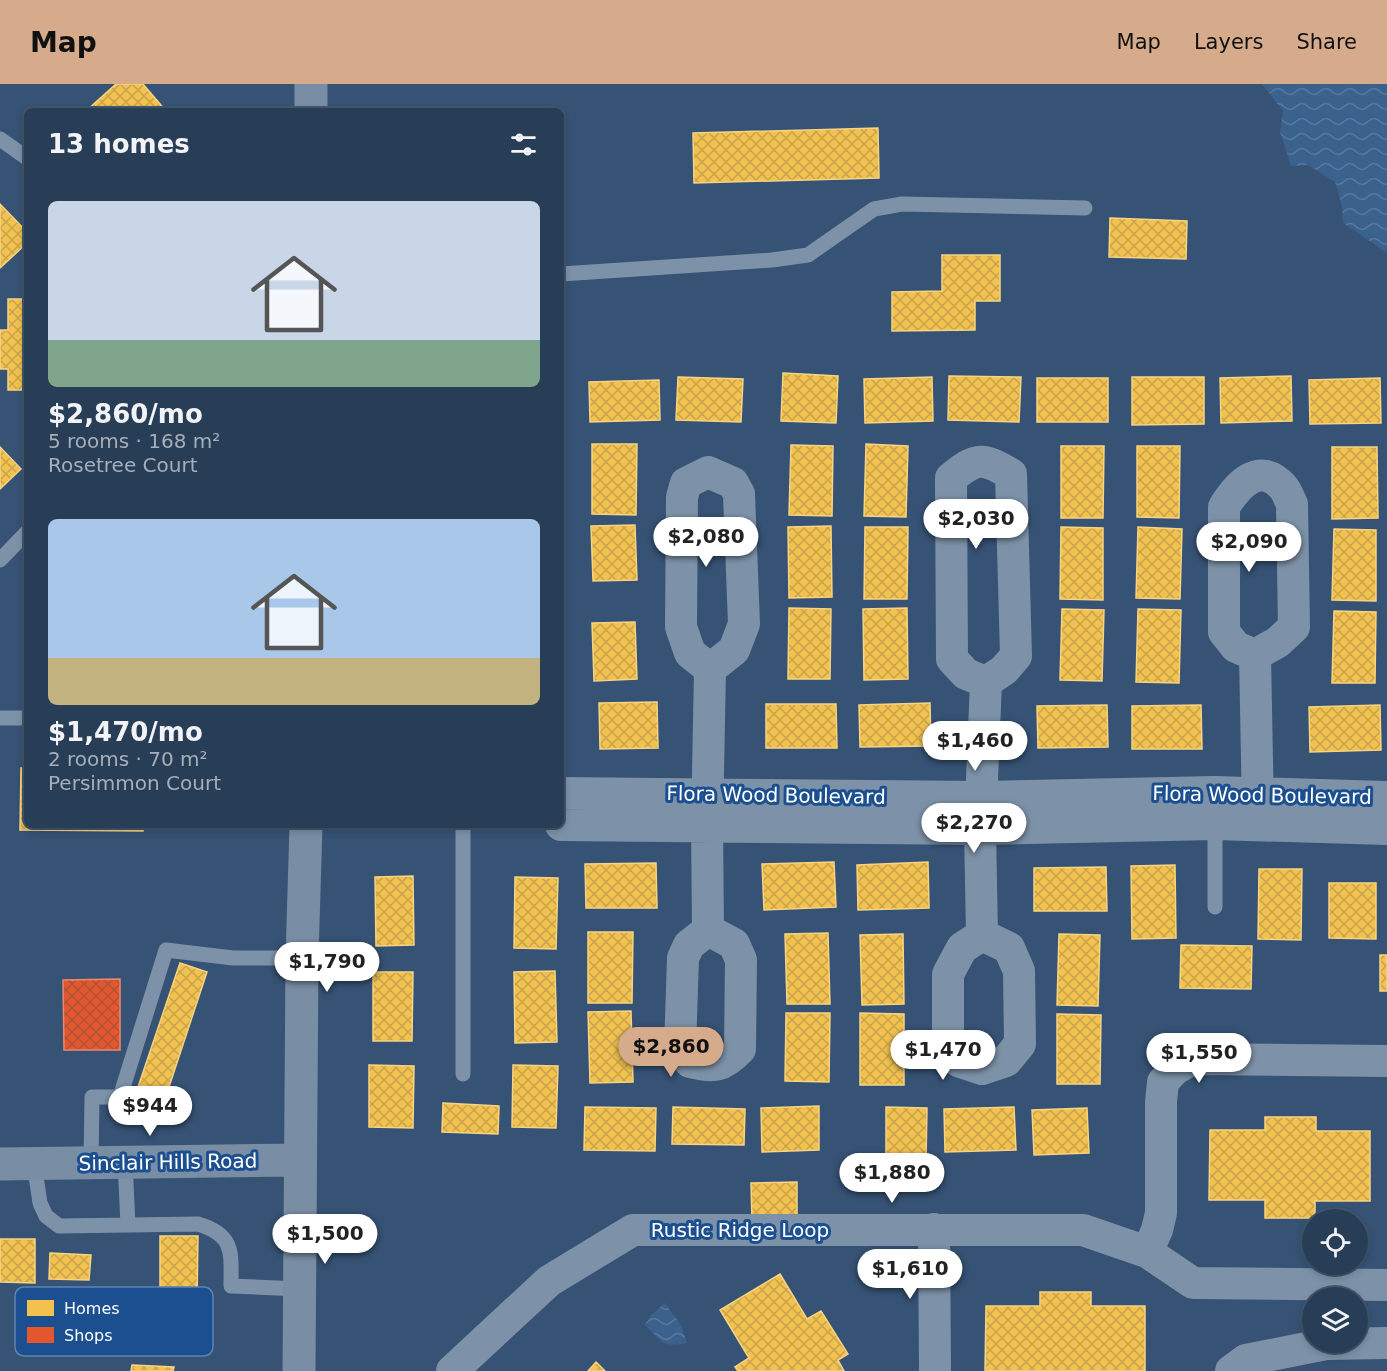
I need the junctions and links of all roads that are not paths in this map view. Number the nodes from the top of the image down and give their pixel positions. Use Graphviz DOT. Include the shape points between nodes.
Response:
graph roads {
  1 [pos="311,84"];
  2 [pos="311,108"];
  3 [pos="0,139"];
  4 [pos="24,156"];
  5 [pos="1085,208"];
  6 [pos="564,274"];
  7 [pos="24,535"];
  8 [pos="0,560"];
  9 [pos="1256,655"];
  10 [pos="710,669"];
  11 [pos="986,682"];
  12 [pos="0,718"];
  13 [pos="24,718"];
  14 [pos="1257,792"];
  15 [pos="564,793"];
  16 [pos="707,794"];
  17 [pos="981,797"];
  18 [pos="1387,797"];
  19 [pos="1215,824"];
  20 [pos="564,825"];
  21 [pos="1258,825"];
  22 [pos="707,826"];
  23 [pos="306,828"];
  24 [pos="463,828"];
  25 [pos="980,829"];
  26 [pos="1387,829"];
  27 [pos="1215,907"];
  28 [pos="708,930"];
  29 [pos="982,935"];
  30 [pos="302,958"];
  31 [pos="1387,1061"];
  32 [pos="463,1074"];
  33 [pos="300,1160"];
  34 [pos="125,1162"];
  35 [pos="34,1163"];
  36 [pos="91,1163"];
  37 [pos="0,1164"];
  38 [pos="128,1225"];
  39 [pos="934,1229"];
  40 [pos="1147,1252"];
  41 [pos="1387,1285"];
  42 [pos="300,1289"];
  43 [pos="1387,1343"];
  44 [pos="299,1371"];
  45 [pos="452,1371"];
  46 [pos="935,1371"];
  47 [pos="1231,1371"];
  1 -- 2 [label="street"];
  3 -- 4 [label="lane"];
  5 -- 6 [label="lane" via="902,204 874,209 808,255"];
  7 -- 8 [label="lane"];
  9 -- 9 [label="street" via="1236,647 1224,632 1224,507 1248,478 1260,475 1283,487 1292,504 1294,627"];
  9 -- 14 [label="street"];
  10 -- 10 [label="street" via="690,653 681,627 682,497 686,483 708,472 733,483 739,494 744,624 734,650"];
  10 -- 16 [label="street"];
  11 -- 11 [label="street" via="966,674 952,659 951,478 967,465 980,461 1011,474 1017,656"];
  11 -- 17 [label="street"];
  12 -- 13 [label="lane"];
  14 -- 17 [label="street, Flora Wood Boulevard"];
  14 -- 18 [label="street, Flora Wood Boulevard"];
  14 -- 21 [label="street"];
  15 -- 16 [label="street, Flora Wood Boulevard"];
  16 -- 17 [label="street, Flora Wood Boulevard"];
  16 -- 22 [label="street"];
  17 -- 25 [label="street"];
  19 -- 21 [label="street, Flora Wood Boulevard"];
  19 -- 25 [label="street, Flora Wood Boulevard"];
  19 -- 27 [label="lane"];
  20 -- 22 [label="street, Flora Wood Boulevard"];
  21 -- 26 [label="street, Flora Wood Boulevard"];
  22 -- 25 [label="street, Flora Wood Boulevard"];
  22 -- 28 [label="street"];
  23 -- 30 [label="street"];
  24 -- 32 [label="lane"];
  25 -- 29 [label="street"];
  30 -- 33 [label="street"];
  30 -- 36 [label="lane" via="233,957 166,950 120,1096 92,1097"];
  31 -- 40 [label="street" via="1193,1059 1175,1069 1163,1082 1161,1214"];
  33 -- 34 [label="street, Sinclair Hills Road"];
  33 -- 42 [label="street"];
  34 -- 36 [label="street, Sinclair Hills Road"];
  34 -- 38 [label="lane"];
  35 -- 36 [label="street, Sinclair Hills Road"];
  35 -- 37 [label="street, Sinclair Hills Road"];
  35 -- 38 [label="lane" via="40,1203 46,1216 59,1226"];
  38 -- 42 [label="lane" via="198,1224 215,1229 231,1253 231,1286"];
  39 -- 40 [label="street, Rustic Ridge Loop" via="1083,1230"];
  39 -- 45 [label="street, Rustic Ridge Loop" via="633,1230 549,1281"];
  39 -- 46 [label="street"];
  40 -- 41 [label="street, Rustic Ridge Loop" via="1193,1282"];
  42 -- 44 [label="street"];
  43 -- 47 [label="street" via="1326,1344 1246,1360"];
}
